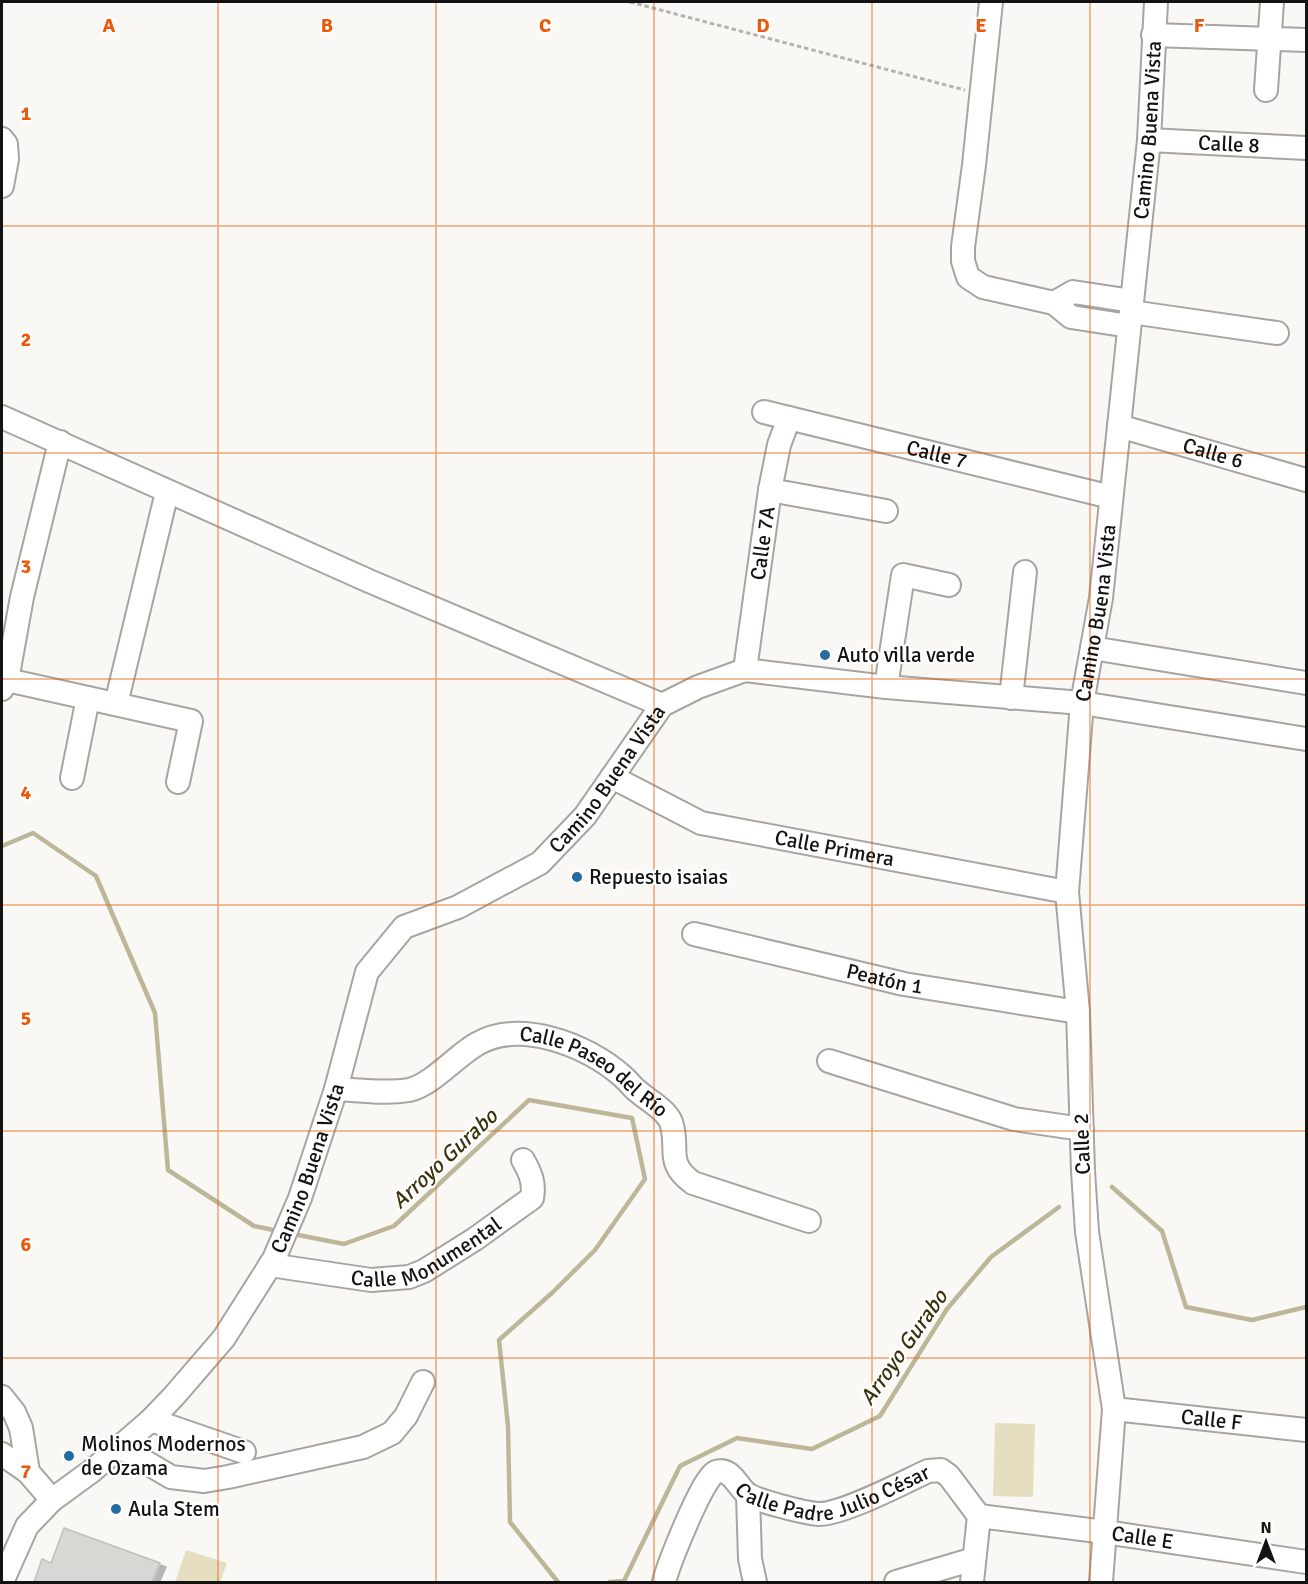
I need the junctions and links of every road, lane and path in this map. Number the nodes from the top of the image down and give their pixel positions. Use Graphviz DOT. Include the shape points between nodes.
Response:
graph roads {
  1 [pos="630,2"];
  2 [pos="991,2"];
  3 [pos="1156,2"];
  4 [pos="1272,2"];
  5 [pos="1153,35"];
  6 [pos="1269,39"];
  7 [pos="1306,40"];
  8 [pos="1266,90"];
  9 [pos="981,94"];
  10 [pos="2,139"];
  11 [pos="1149,140"];
  12 [pos="1306,148"];
  13 [pos="2,186"];
  14 [pos="1131,313"];
  15 [pos="1277,333"];
  16 [pos="764,412"];
  17 [pos="2,417"];
  18 [pos="789,418"];
  19 [pos="1119,426"];
  20 [pos="60,442"];
  21 [pos="1306,480"];
  22 [pos="770,490"];
  23 [pos="167,492"];
  24 [pos="1111,498"];
  25 [pos="886,512"];
  26 [pos="1025,572"];
  27 [pos="950,585"];
  28 [pos="12,594"];
  29 [pos="1092,648"];
  30 [pos="745,670"];
  31 [pos="1306,683"];
  32 [pos="4,684"];
  33 [pos="886,687"];
  34 [pos="88,698"];
  35 [pos="1011,698"];
  36 [pos="1082,703"];
  37 [pos="116,704"];
  38 [pos="662,705"];
  39 [pos="1306,739"];
  40 [pos="612,777"];
  41 [pos="72,778"];
  42 [pos="178,782"];
  43 [pos="1067,892"];
  44 [pos="694,934"];
  45 [pos="1078,1012"];
  46 [pos="829,1060"];
  47 [pos="336,1089"];
  48 [pos="1082,1129"];
  49 [pos="523,1160"];
  50 [pos="809,1221"];
  51 [pos="272,1262"];
  52 [pos="423,1382"];
  53 [pos="2,1397"];
  54 [pos="1114,1409"];
  55 [pos="151,1420"];
  56 [pos="1306,1430"];
  57 [pos="120,1447"];
  58 [pos="244,1452"];
  59 [pos="2,1454"];
  60 [pos="28,1472"];
  61 [pos="748,1495"];
  62 [pos="52,1500"];
  63 [pos="979,1516"];
  64 [pos="1105,1532"];
  65 [pos="974,1558"];
  66 [pos="1306,1562"];
  67 [pos="2,1582"];
  68 [pos="663,1582"];
  69 [pos="755,1582"];
  70 [pos="896,1582"];
  71 [pos="972,1582"];
  72 [pos="1101,1582"];
  1 -- 9 [label="path"];
  2 -- 9 [label="street"];
  3 -- 5 [label="street, Camino Buena Vista"];
  4 -- 6 [label="street"];
  5 -- 6 [label="street"];
  5 -- 11 [label="street, Camino Buena Vista"];
  6 -- 7 [label="street"];
  6 -- 8 [label="street"];
  9 -- 14 [label="street" via="963,247 968,277 983,287 1054,303 1071,316"];
  10 -- 13 [label="street" via="7,159"];
  11 -- 12 [label="street, Calle 8"];
  11 -- 14 [label="street, Camino Buena Vista"];
  14 -- 15 [label="street"];
  14 -- 19 [label="street, Camino Buena Vista"];
  16 -- 18 [label="street, Calle 7"];
  17 -- 20 [label="street"];
  18 -- 22 [label="street, Calle 7A"];
  18 -- 24 [label="street, Calle 7"];
  19 -- 21 [label="street, Calle 6"];
  19 -- 24 [label="street, Camino Buena Vista"];
  20 -- 23 [label="street"];
  20 -- 28 [label="street"];
  22 -- 25 [label="street"];
  22 -- 30 [label="street, Calle 7A"];
  23 -- 37 [label="street"];
  23 -- 38 [label="street"];
  24 -- 29 [label="street, Camino Buena Vista"];
  26 -- 35 [label="street"];
  27 -- 33 [label="street" via="903,575"];
  28 -- 32 [label="street"];
  29 -- 31 [label="street"];
  29 -- 36 [label="street, Camino Buena Vista"];
  30 -- 33 [label="street, Camino Buena Vista"];
  30 -- 38 [label="street, Camino Buena Vista"];
  32 -- 34 [label="street"];
  33 -- 35 [label="street, Camino Buena Vista"];
  34 -- 37 [label="street"];
  34 -- 41 [label="street"];
  35 -- 36 [label="street, Camino Buena Vista"];
  36 -- 39 [label="street"];
  36 -- 43 [label="street, Calle 2"];
  37 -- 42 [label="street" via="191,721"];
  38 -- 40 [label="street, Camino Buena Vista"];
  40 -- 43 [label="street, Calle Primera" via="701,823"];
  40 -- 47 [label="street, Camino Buena Vista" via="585,816 540,863 458,907 404,927 367,972"];
  43 -- 45 [label="street, Calle 2"];
  44 -- 45 [label="street, Peatón 1" via="904,984"];
  45 -- 48 [label="street, Calle 2"];
  46 -- 48 [label="street" via="1014,1119"];
  47 -- 50 [label="street, Calle Paseo del Río" via="411,1090 478,1043 505,1034 571,1044 622,1075 670,1120 676,1167 686,1178"];
  47 -- 51 [label="street, Camino Buena Vista" via="300,1198"];
  48 -- 54 [label="street, Calle 2" via="1087,1232"];
  49 -- 51 [label="street, Calle Monumental" via="532,1178 532,1198 424,1271 409,1277 371,1280"];
  51 -- 55 [label="street, Camino Buena Vista" via="224,1338"];
  52 -- 57 [label="street" via="406,1416 392,1433 363,1448 228,1477 204,1480 171,1476"];
  53 -- 60 [label="street" via="21,1428"];
  54 -- 56 [label="street, Calle F"];
  54 -- 64 [label="street, Calle 2"];
  55 -- 57 [label="street, Camino Buena Vista"];
  55 -- 58 [label="street"];
  57 -- 62 [label="street, Camino Buena Vista"];
  59 -- 60 [label="street"];
  60 -- 62 [label="street"];
  61 -- 63 [label="street, Calle Padre Julio César" via="819,1514 843,1509 928,1471 941,1470 950,1476"];
  61 -- 68 [label="street, Calle Padre Julio César" via="724,1471 712,1473"];
  61 -- 69 [label="street" via="750,1559"];
  62 -- 67 [label="street, Camino Buena Vista" via="27,1526"];
  63 -- 64 [label="street, Calle E"];
  63 -- 65 [label="street"];
  64 -- 66 [label="street, Calle E"];
  64 -- 72 [label="street, Calle 2"];
  65 -- 70 [label="street"];
  65 -- 71 [label="street"];
}
